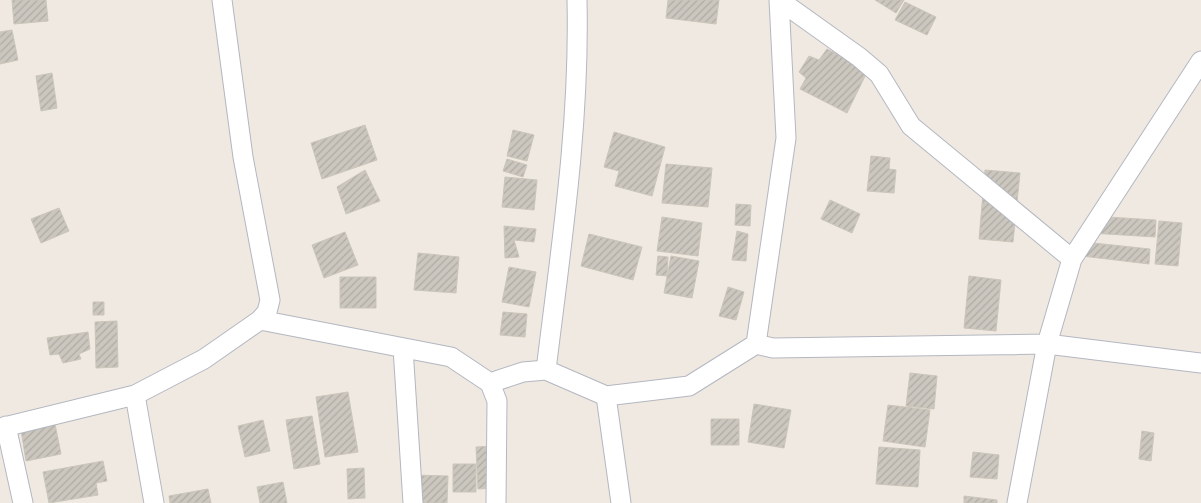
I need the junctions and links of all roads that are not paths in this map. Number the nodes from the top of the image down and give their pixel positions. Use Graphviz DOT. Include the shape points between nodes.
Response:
graph roads {
  1 [pos="222,0"];
  2 [pos="577,0"];
  3 [pos="779,0"];
  4 [pos="1201,60"];
  5 [pos="1072,260"];
  6 [pos="260,320"];
  7 [pos="756,344"];
  8 [pos="1047,344"];
  9 [pos="403,348"];
  10 [pos="1201,362"];
  11 [pos="546,370"];
  12 [pos="490,383"];
  13 [pos="135,396"];
  14 [pos="606,396"];
  15 [pos="3,427"];
  16 [pos="23,503"];
  17 [pos="154,503"];
  18 [pos="413,503"];
  19 [pos="496,503"];
  20 [pos="620,503"];
  21 [pos="1017,503"];
  1 -- 6 [label="street" via="243,157 270,300 267,312"];
  2 -- 11 [label="street" via="574,131"];
  3 -- 5 [label="street" via="860,57 878,74 911,126"];
  3 -- 7 [label="street" via="786,138"];
  4 -- 5 [label="street"];
  5 -- 8 [label="street"];
  6 -- 9 [label="street"];
  6 -- 13 [label="street" via="204,359"];
  7 -- 8 [label="street" via="773,348"];
  7 -- 14 [label="street" via="689,386"];
  8 -- 10 [label="street"];
  8 -- 21 [label="street"];
  9 -- 12 [label="street" via="451,357"];
  9 -- 18 [label="street"];
  11 -- 12 [label="street" via="523,372"];
  11 -- 14 [label="street"];
  12 -- 19 [label="street" via="497,401"];
  13 -- 15 [label="street"];
  13 -- 17 [label="street"];
  14 -- 20 [label="street"];
  15 -- 16 [label="street"];
}
